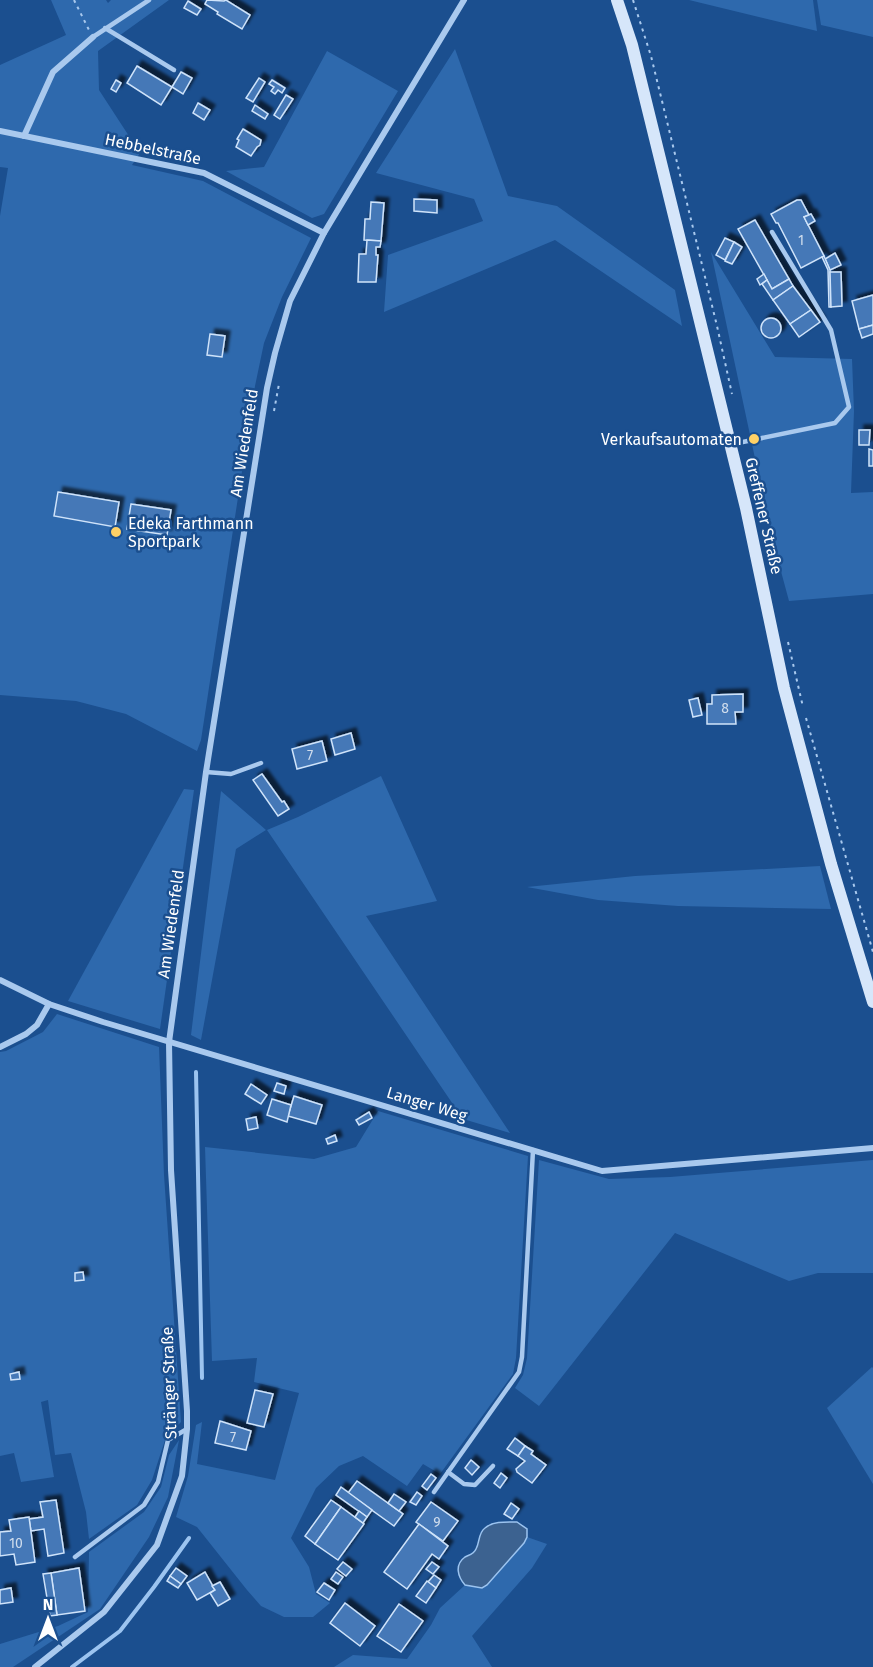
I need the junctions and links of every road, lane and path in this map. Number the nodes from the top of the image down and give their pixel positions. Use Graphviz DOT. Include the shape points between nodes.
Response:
graph roads {
  1 [pos="74,0"];
  2 [pos="149,0"];
  3 [pos="464,0"];
  4 [pos="617,0"];
  5 [pos="105,28"];
  6 [pos="93,37"];
  7 [pos="174,70"];
  8 [pos="0,131"];
  9 [pos="24,136"];
  10 [pos="772,232"];
  11 [pos="328,235"];
  12 [pos="279,383"];
  13 [pos="273,417"];
  14 [pos="731,445"];
  15 [pos="261,763"];
  16 [pos="206,772"];
  17 [pos="0,980"];
  18 [pos="873,1002"];
  19 [pos="49,1004"];
  20 [pos="169,1042"];
  21 [pos="0,1047"];
  22 [pos="873,1148"];
  23 [pos="533,1150"];
  24 [pos="187,1429"];
  25 [pos="493,1466"];
  26 [pos="448,1472"];
  27 [pos="434,1492"];
  28 [pos="75,1557"];
  29 [pos="35,1667"];
  1 -- 6 [label="path"];
  2 -- 5 [label="lane"];
  3 -- 11 [label="street, Am Wiedenfeld"];
  4 -- 14 [label="main road, Greffener Straße" via="632,45"];
  5 -- 6 [label="lane"];
  5 -- 7 [label="lane"];
  6 -- 9 [label="street" via="54,72"];
  8 -- 9 [label="street, Hebbelstraße"];
  9 -- 11 [label="street, Hebbelstraße" via="204,173"];
  10 -- 14 [label="lane" via="831,330 849,407 835,423"];
  11 -- 16 [label="street, Am Wiedenfeld" via="291,301 269,379"];
  12 -- 13 [label="path"];
  14 -- 18 [label="main road, Greffener Straße" via="784,688"];
  15 -- 16 [label="lane" via="231,774"];
  16 -- 20 [label="street, Am Wiedenfeld"];
  17 -- 19 [label="street"];
  19 -- 20 [label="street, Langer Weg"];
  19 -- 21 [label="street" via="37,1025"];
  20 -- 23 [label="street, Langer Weg"];
  20 -- 24 [label="street, Stränger Straße" via="171,1170"];
  22 -- 23 [label="street, Langer Weg" via="602,1171"];
  23 -- 26 [label="lane" via="519,1372"];
  24 -- 28 [label="lane" via="168,1440 158,1482 144,1505"];
  24 -- 29 [label="street, Stränger Straße" via="182,1476 158,1545 104,1612"];
  25 -- 26 [label="lane" via="474,1485 464,1484"];
  26 -- 27 [label="lane"];
}
